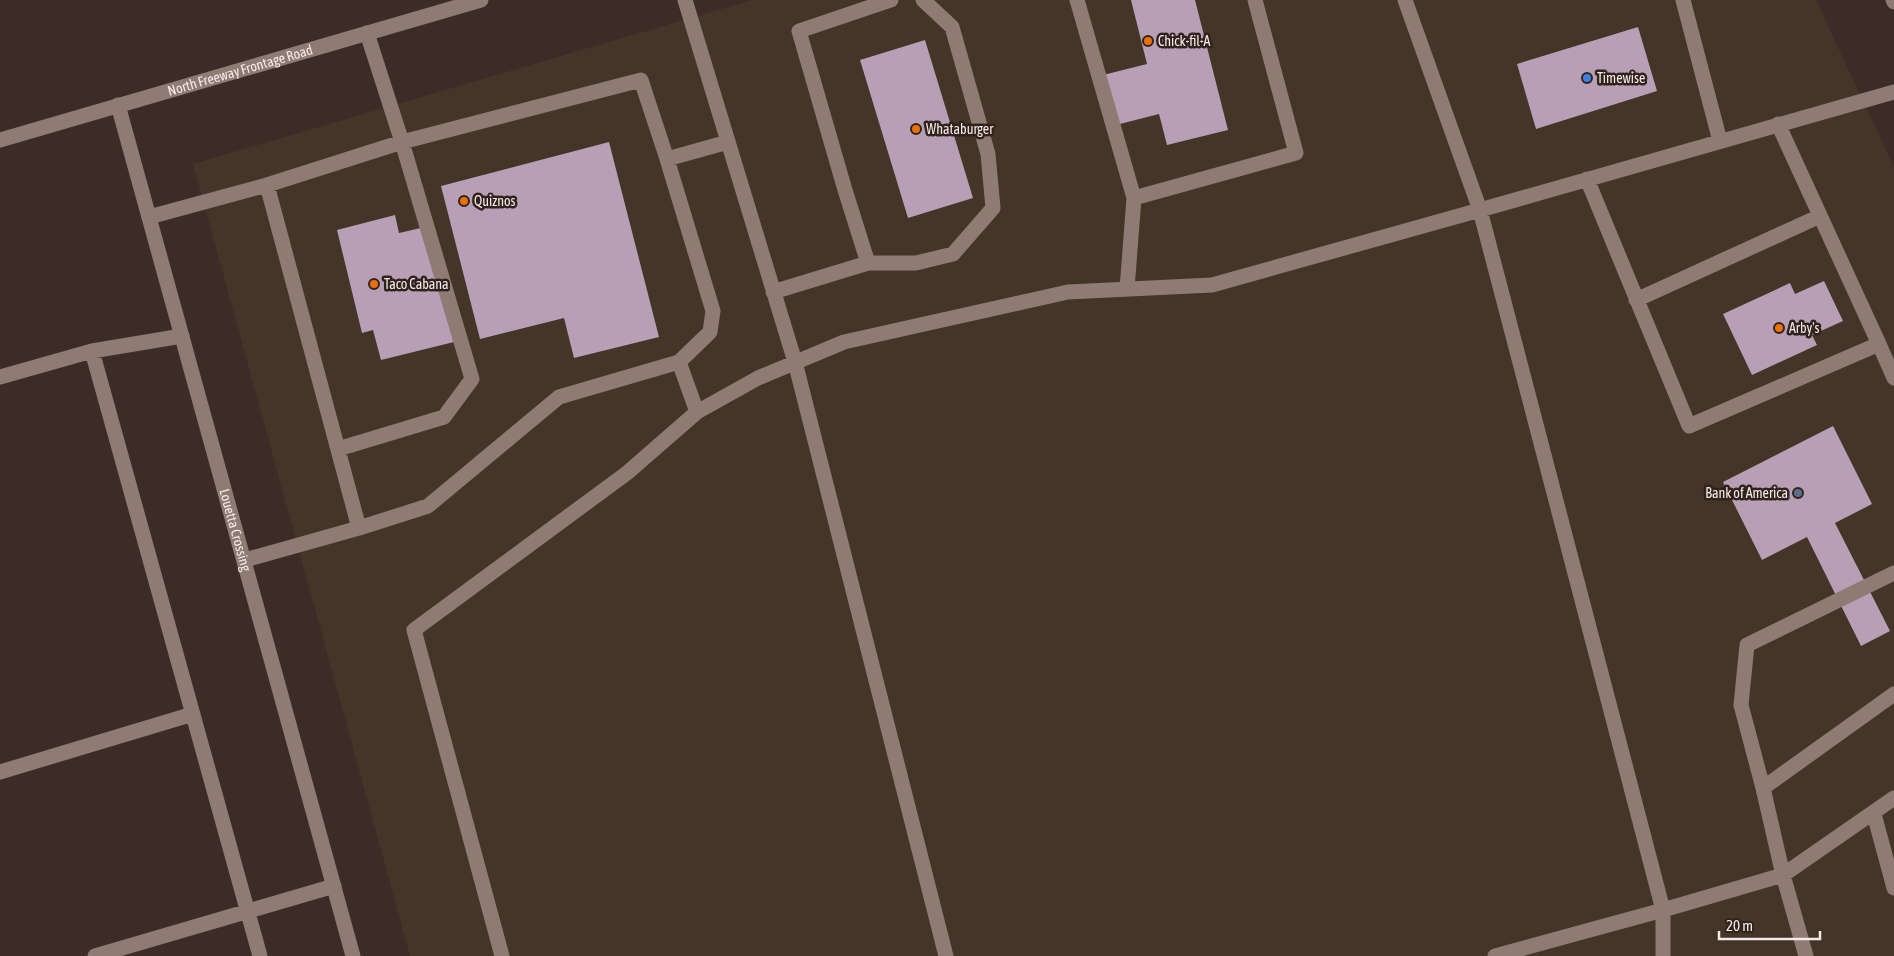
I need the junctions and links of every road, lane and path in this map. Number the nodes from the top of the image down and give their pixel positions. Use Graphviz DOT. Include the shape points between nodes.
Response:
graph roads {
  1 [pos="481,0"];
  2 [pos="685,0"];
  3 [pos="891,0"];
  4 [pos="923,0"];
  5 [pos="1077,0"];
  6 [pos="1255,0"];
  7 [pos="1405,0"];
  8 [pos="1683,0"];
  9 [pos="367,33"];
  10 [pos="1894,92"];
  11 [pos="118,105"];
  12 [pos="1778,124"];
  13 [pos="0,140"];
  14 [pos="1720,141"];
  15 [pos="402,142"];
  16 [pos="728,142"];
  17 [pos="667,159"];
  18 [pos="1586,179"];
  19 [pos="267,185"];
  20 [pos="1134,198"];
  21 [pos="1480,210"];
  22 [pos="149,216"];
  23 [pos="1820,216"];
  24 [pos="868,262"];
  25 [pos="1127,289"];
  26 [pos="773,292"];
  27 [pos="1636,300"];
  28 [pos="182,336"];
  29 [pos="1879,344"];
  30 [pos="92,351"];
  31 [pos="678,362"];
  32 [pos="795,362"];
  33 [pos="0,377"];
  34 [pos="1894,378"];
  35 [pos="697,412"];
  36 [pos="338,449"];
  37 [pos="359,528"];
  38 [pos="245,560"];
  39 [pos="1894,573"];
  40 [pos="1894,694"];
  41 [pos="192,714"];
  42 [pos="0,772"];
  43 [pos="1763,788"];
  44 [pos="1894,798"];
  45 [pos="1874,814"];
  46 [pos="1782,875"];
  47 [pos="334,886"];
  48 [pos="1894,888"];
  49 [pos="1663,910"];
  50 [pos="248,912"];
  51 [pos="95,956"];
  52 [pos="260,956"];
  53 [pos="354,956"];
  54 [pos="502,956"];
  55 [pos="946,956"];
  56 [pos="1494,956"];
  57 [pos="1663,956"];
  58 [pos="1806,956"];
  1 -- 9 [label="street, North Freeway Frontage Road"];
  2 -- 16 [label="street"];
  3 -- 24 [label="street" via="799,31"];
  4 -- 24 [label="street" via="952,27 988,154 993,208 953,254 916,263"];
  5 -- 20 [label="street"];
  6 -- 20 [label="street" via="1296,153"];
  7 -- 21 [label="street"];
  8 -- 14 [label="street"];
  9 -- 11 [label="street, North Freeway Frontage Road"];
  9 -- 15 [label="street"];
  10 -- 12 [label="street"];
  11 -- 13 [label="street, North Freeway Frontage Road"];
  11 -- 22 [label="street, Louetta Crossing"];
  12 -- 14 [label="street"];
  12 -- 23 [label="street"];
  14 -- 18 [label="street"];
  15 -- 17 [label="street" via="641,80"];
  15 -- 19 [label="street"];
  15 -- 36 [label="street" via="472,379 444,417"];
  16 -- 17 [label="street"];
  16 -- 26 [label="street"];
  17 -- 31 [label="street" via="713,311 710,332"];
  18 -- 21 [label="street"];
  18 -- 27 [label="street"];
  19 -- 22 [label="street"];
  19 -- 36 [label="street"];
  20 -- 25 [label="street"];
  21 -- 25 [label="street" via="1212,285"];
  21 -- 49 [label="street"];
  22 -- 28 [label="street, Louetta Crossing"];
  23 -- 27 [label="street"];
  23 -- 29 [label="street"];
  24 -- 26 [label="street"];
  25 -- 32 [label="street" via="1041,297 844,342"];
  26 -- 32 [label="street"];
  27 -- 29 [label="street" via="1689,426"];
  28 -- 30 [label="street"];
  28 -- 38 [label="street, Louetta Crossing"];
  29 -- 34 [label="street"];
  30 -- 33 [label="street"];
  30 -- 41 [label="street"];
  31 -- 35 [label="street"];
  31 -- 37 [label="street" via="559,396 428,506"];
  32 -- 35 [label="street" via="758,378"];
  32 -- 55 [label="street"];
  35 -- 54 [label="street" via="627,472 414,630"];
  36 -- 37 [label="street"];
  37 -- 38 [label="street"];
  38 -- 47 [label="street, Louetta Crossing"];
  39 -- 43 [label="street" via="1747,645 1741,705"];
  40 -- 43 [label="street"];
  41 -- 42 [label="street"];
  41 -- 50 [label="street"];
  43 -- 46 [label="street"];
  44 -- 45 [label="street"];
  45 -- 46 [label="street"];
  45 -- 48 [label="street"];
  46 -- 49 [label="street"];
  46 -- 58 [label="street"];
  47 -- 50 [label="street"];
  47 -- 53 [label="street, Louetta Crossing"];
  49 -- 56 [label="street"];
  49 -- 57 [label="street"];
  50 -- 51 [label="street"];
  50 -- 52 [label="street"];
}
